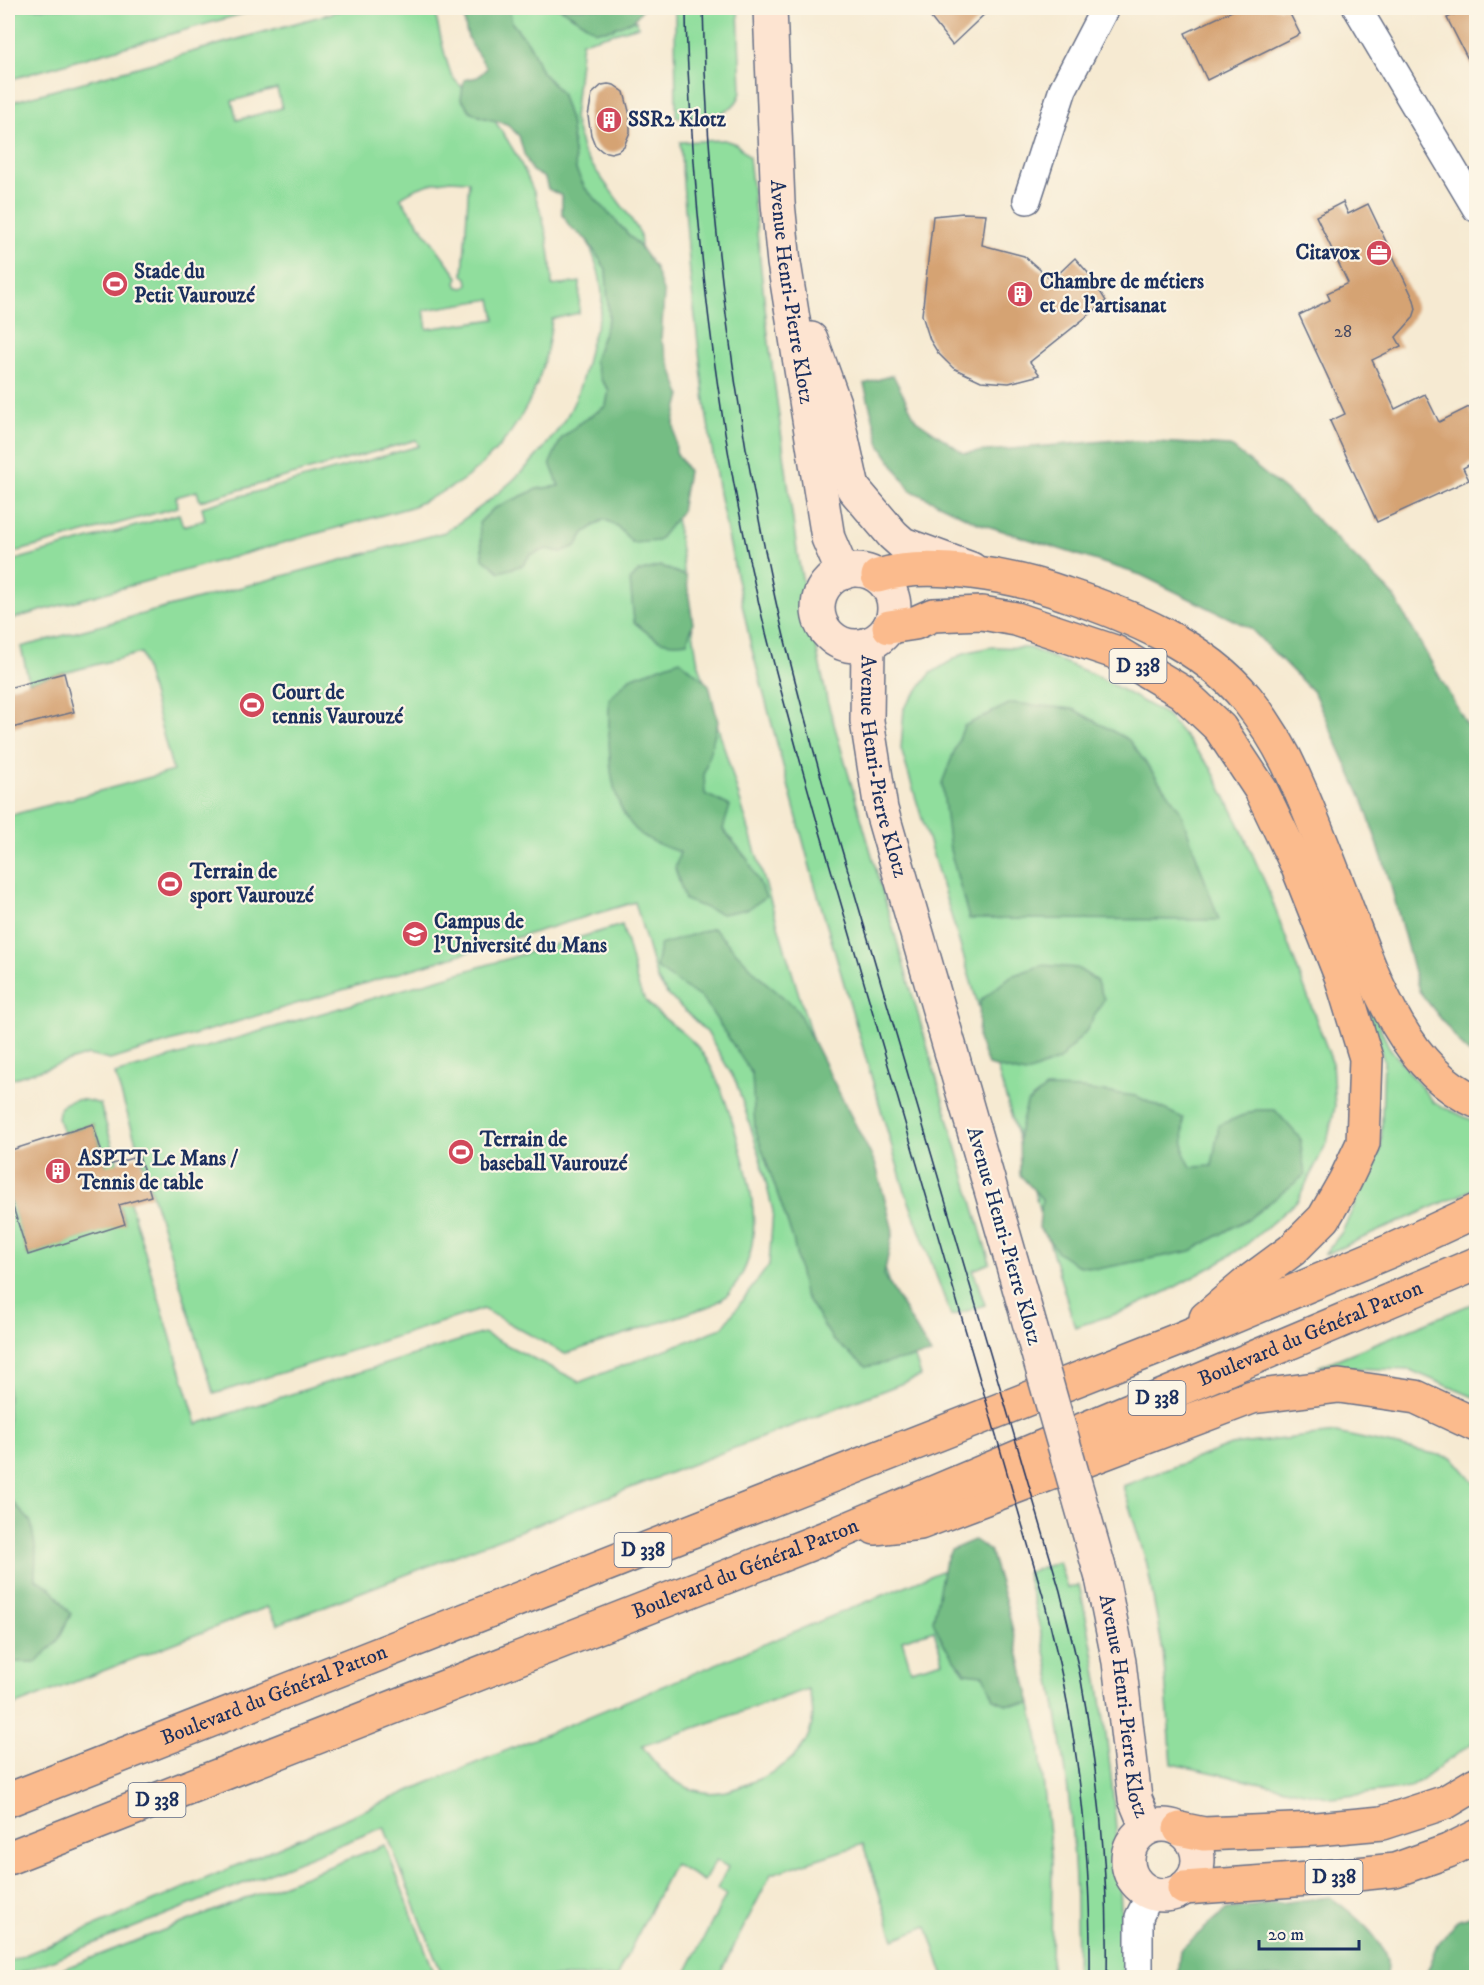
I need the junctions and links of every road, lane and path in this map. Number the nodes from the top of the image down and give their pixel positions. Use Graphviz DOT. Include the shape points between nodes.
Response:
graph roads {
  1 [pos="770,8"];
  2 [pos="1105,8"];
  3 [pos="1357,8"];
  4 [pos="1027,200"];
  5 [pos="1476,208"];
  6 [pos="784,263"];
  7 [pos="843,573"];
  8 [pos="986,575"];
  9 [pos="879,576"];
  10 [pos="879,636"];
  11 [pos="1476,1101"];
  12 [pos="1476,1211"];
  13 [pos="1476,1264"];
  14 [pos="1180,1339"];
  15 [pos="1476,1425"];
  16 [pos="838,1533"];
  17 [pos="1476,1784"];
  18 [pos="8,1800"];
  19 [pos="1147,1828"];
  20 [pos="1180,1829"];
  21 [pos="1476,1837"];
  22 [pos="8,1858"];
  23 [pos="1184,1888"];
  24 [pos="1151,1893"];
  25 [pos="1139,1977"];
  1 -- 6 [label="street, Avenue Henri-Pierre Klotz"];
  2 -- 4 [label="street" via="1063,89"];
  3 -- 5 [label="street"];
  6 -- 7 [label="street, Avenue Henri-Pierre Klotz" via="828,538"];
  6 -- 8 [label="street" via="834,403 853,488 903,543"];
  7 -- 9 [label="street" via="858,570"];
  7 -- 10 [label="street, Avenue Henri-Pierre Klotz" via="833,577 820,594 819,617 824,628 835,640 852,646"];
  8 -- 9 [label="highway" via="923,570"];
  8 -- 11 [label="highway, D 338" via="1046,587 1144,625 1209,663 1247,699 1295,778 1392,1015 1439,1077"];
  9 -- 10 [label="street, Avenue Henri-Pierre Klotz" via="895,604 893,617"];
  10 -- 14 [label="highway, D 338" via="933,615 982,613 1016,619 1115,652 1182,692 1220,728 1261,790 1297,865 1341,976 1366,1059 1363,1143 1324,1218 1292,1250"];
  10 -- 19 [label="street, Avenue Henri-Pierre Klotz, bridge" via="867,721 881,809 1102,1578 1119,1662 1135,1798"];
  12 -- 14 [label="highway, Boulevard du Général Patton / D 338"];
  13 -- 16 [label="highway, Boulevard du Général Patton / D 338"];
  14 -- 18 [label="highway, Boulevard du Général Patton / D 338"];
  15 -- 16 [label="highway, D 338" via="1416,1397 1339,1386 1252,1397 920,1523"];
  16 -- 22 [label="highway, Boulevard du Général Patton / D 338"];
  17 -- 20 [label="highway, D 338" via="1446,1802 1382,1824 1204,1834"];
  19 -- 20 [label="street, Avenue Henri-Pierre Klotz" via="1170,1825"];
  19 -- 24 [label="street, Avenue Henri-Pierre Klotz" via="1131,1845 1128,1856 1133,1878"];
  20 -- 23 [label="street, Avenue Henri-Pierre Klotz" via="1196,1846 1198,1857 1197,1868"];
  21 -- 23 [label="highway, D 338" via="1395,1870"];
  23 -- 24 [label="street" via="1163,1895"];
  24 -- 25 [label="street" via="1139,1917"];
}
